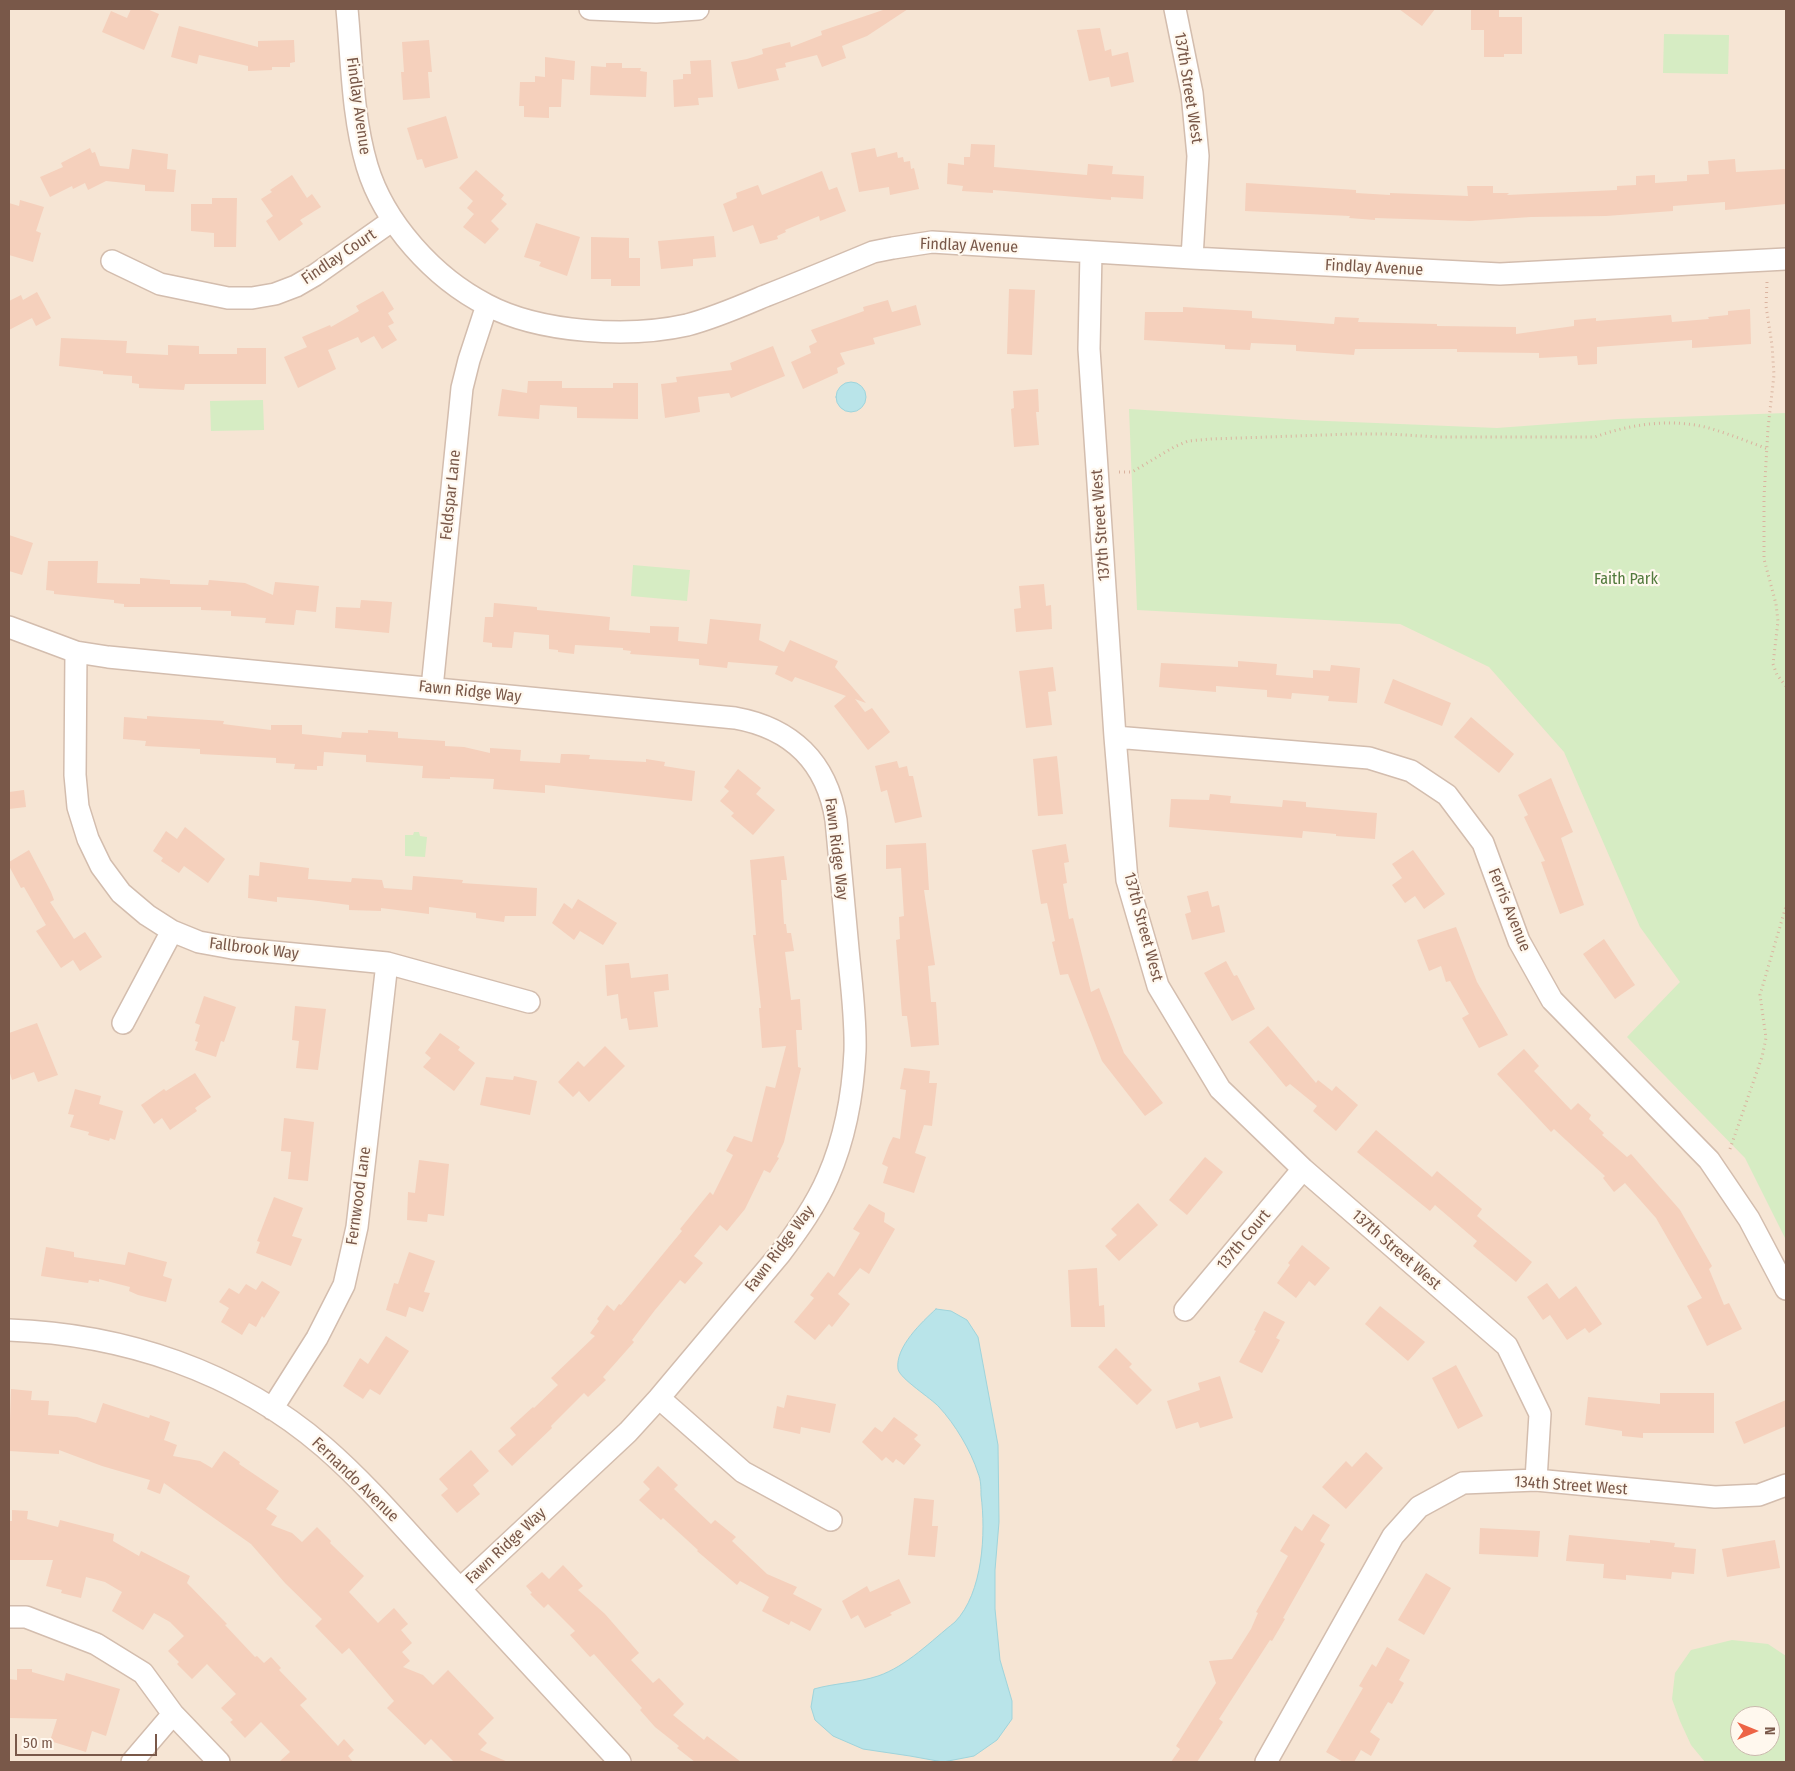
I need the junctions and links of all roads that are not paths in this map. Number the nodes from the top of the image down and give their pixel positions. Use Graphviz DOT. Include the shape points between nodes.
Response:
graph roads {
  1 [pos="347,9"];
  2 [pos="590,9"];
  3 [pos="698,9"];
  4 [pos="1175,9"];
  5 [pos="393,220"];
  6 [pos="1091,252"];
  7 [pos="1192,258"];
  8 [pos="1786,259"];
  9 [pos="112,261"];
  10 [pos="487,305"];
  11 [pos="9,627"];
  12 [pos="76,652"];
  13 [pos="432,688"];
  14 [pos="1115,738"];
  15 [pos="172,931"];
  16 [pos="387,963"];
  17 [pos="529,1002"];
  18 [pos="123,1023"];
  19 [pos="1303,1169"];
  20 [pos="1786,1289"];
  21 [pos="1185,1310"];
  22 [pos="9,1330"];
  23 [pos="659,1398"];
  24 [pos="272,1409"];
  25 [pos="1536,1480"];
  26 [pos="1786,1485"];
  27 [pos="832,1520"];
  28 [pos="460,1589"];
  29 [pos="9,1617"];
  30 [pos="173,1714"];
  31 [pos="132,1762"];
  32 [pos="220,1762"];
  33 [pos="620,1762"];
  34 [pos="1266,1762"];
  1 -- 5 [label="street, Findlay Avenue" via="360,140 367,168"];
  2 -- 3 [label="street" via="656,12"];
  4 -- 7 [label="street, 137th Street West" via="1192,93 1198,156"];
  5 -- 9 [label="street, Findlay Court" via="296,286 252,298 228,298 160,284"];
  5 -- 10 [label="street, Findlay Avenue" via="428,262 448,280"];
  6 -- 7 [label="street, Findlay Avenue"];
  6 -- 10 [label="street, Findlay Avenue" via="932,242 893,248 873,252 715,316 654,330 623,332 556,326"];
  6 -- 14 [label="street, 137th Street West" via="1088,349"];
  7 -- 8 [label="street, Findlay Avenue" via="1500,274"];
  10 -- 13 [label="street, Feldspar Lane" via="462,388"];
  11 -- 12 [label="street, Fawn Ridge Way"];
  12 -- 13 [label="street, Fawn Ridge Way"];
  12 -- 15 [label="street, Fallbrook Way" via="75,775 78,807 88,839 101,866 121,893 146,915"];
  13 -- 23 [label="street, Fawn Ridge Way" via="755,721 789,738 803,750 816,765 833,802 855,1050 847,1118 840,1145 828,1177 797,1231"];
  14 -- 19 [label="street, 137th Street West" via="1127,880 1158,986 1220,1089"];
  14 -- 20 [label="street, Ferris Avenue" via="1369,758 1411,771 1447,795 1483,843 1519,941 1552,1000 1709,1160 1749,1219"];
  15 -- 16 [label="street, Fallbrook Way" via="199,942 232,948"];
  15 -- 18 [label="street"];
  16 -- 17 [label="street, Fallbrook Way"];
  16 -- 24 [label="street, Fernwood Lane" via="357,1227 344,1285 317,1338"];
  19 -- 21 [label="street, 137th Court"];
  19 -- 25 [label="street, 137th Street West" via="1507,1346 1540,1414"];
  22 -- 24 [label="street, Fernando Avenue" via="73,1335 142,1350 208,1374"];
  23 -- 27 [label="street" via="742,1472"];
  23 -- 28 [label="street, Fawn Ridge Way" via="595,1464"];
  24 -- 28 [label="street, Fernando Avenue" via="346,1468"];
  25 -- 26 [label="street, 134th Street West" via="1715,1497 1759,1495"];
  25 -- 34 [label="street, 134th Street West" via="1463,1483 1419,1507 1393,1536"];
  28 -- 33 [label="street, Fernando Avenue"];
  29 -- 30 [label="street" via="26,1617 96,1644 143,1673"];
  30 -- 31 [label="street"];
  30 -- 32 [label="street"];
}
